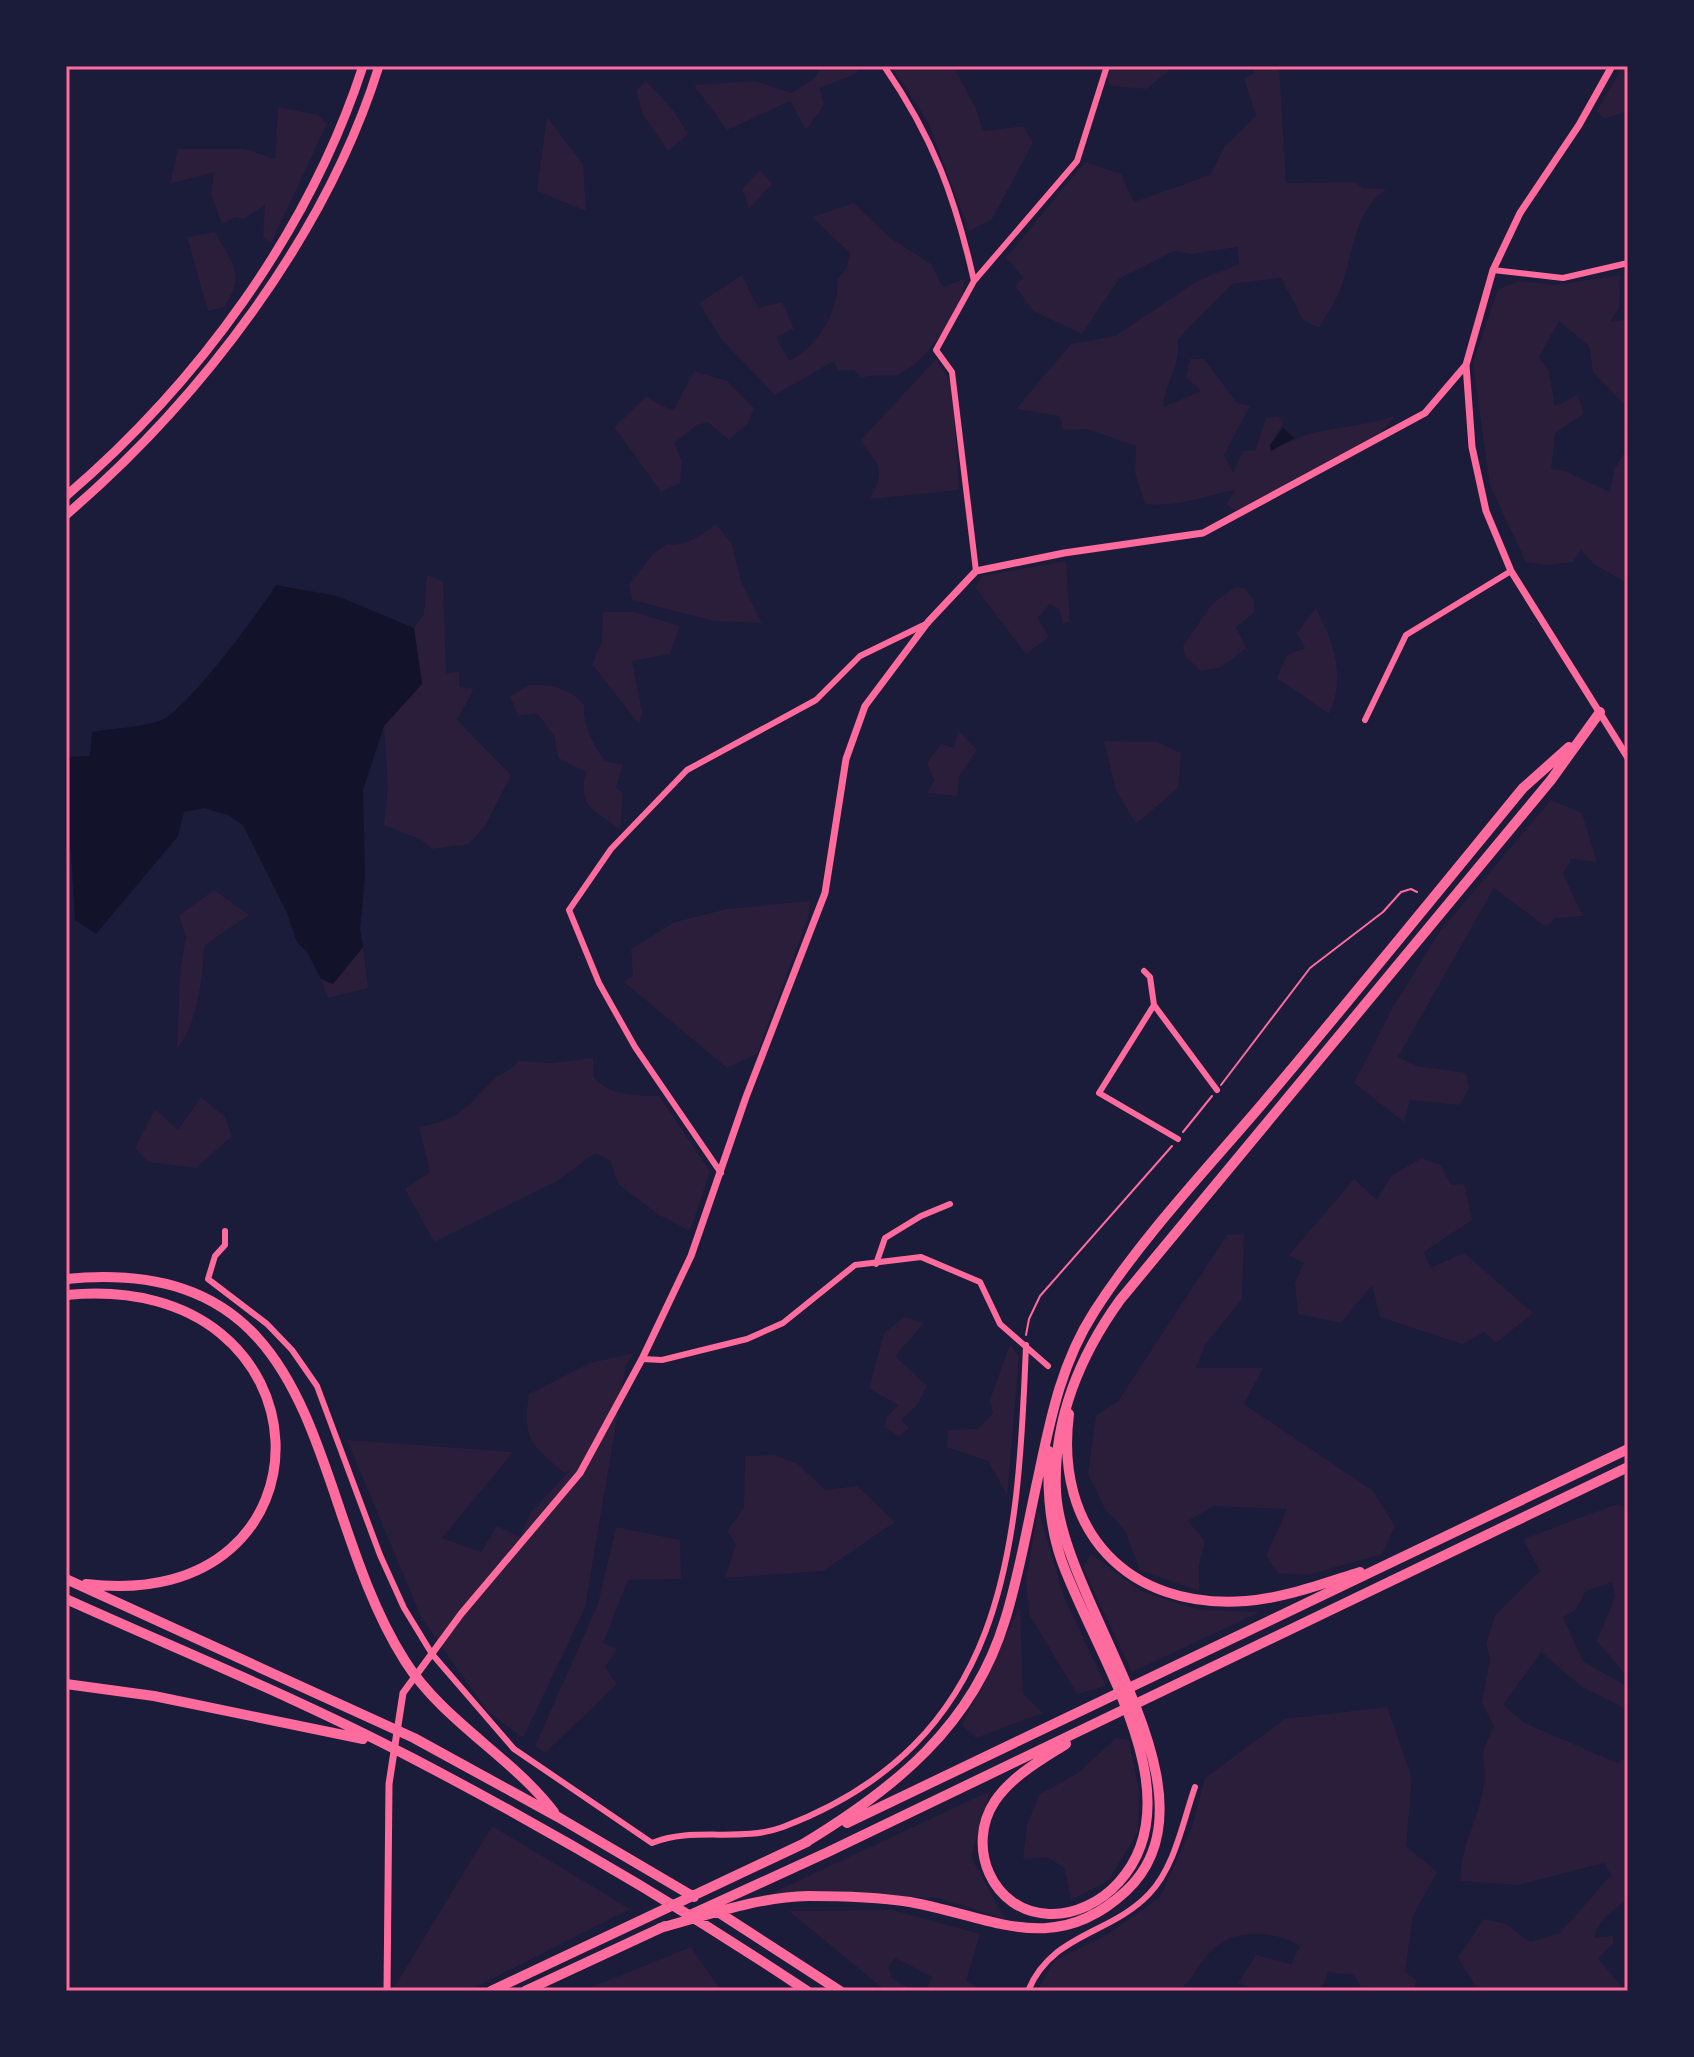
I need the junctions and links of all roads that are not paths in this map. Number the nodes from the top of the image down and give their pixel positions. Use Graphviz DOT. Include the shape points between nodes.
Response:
graph roads {
  1 [pos="363,66"];
  2 [pos="379,66"];
  3 [pos="884,66"];
  4 [pos="1107,66"];
  5 [pos="1612,66"];
  6 [pos="1628,263"];
  7 [pos="1493,270"];
  8 [pos="974,281"];
  9 [pos="1466,365"];
  10 [pos="66,496"];
  11 [pos="66,515"];
  12 [pos="976,571"];
  13 [pos="1511,571"];
  14 [pos="928,622"];
  15 [pos="1600,712"];
  16 [pos="1365,720"];
  17 [pos="1583,735"];
  18 [pos="1628,758"];
  19 [pos="1144,971"];
  20 [pos="1154,1005"];
  21 [pos="1217,1090"];
  22 [pos="1178,1139"];
  23 [pos="721,1173"];
  24 [pos="950,1204"];
  25 [pos="225,1231"];
  26 [pos="876,1264"];
  27 [pos="66,1279"];
  28 [pos="66,1295"];
  29 [pos="1026,1345"];
  30 [pos="642,1359"];
  31 [pos="1048,1366"];
  32 [pos="1078,1373"];
  33 [pos="1051,1417"];
  34 [pos="1628,1449"];
  35 [pos="1628,1467"];
  36 [pos="1394,1562"];
  37 [pos="70,1581"];
  38 [pos="66,1599"];
  39 [pos="432,1654"];
  40 [pos="1115,1676"];
  41 [pos="66,1684"];
  42 [pos="1121,1711"];
  43 [pos="1137,1726"];
  44 [pos="384,1744"];
  45 [pos="1195,1787"];
  46 [pos="558,1817"];
  47 [pos="803,1844"];
  48 [pos="660,1928"];
  49 [pos="387,1991"];
  50 [pos="491,1991"];
  51 [pos="525,1991"];
  52 [pos="807,1991"];
  53 [pos="840,1991"];
  54 [pos="1028,1991"];
  1 -- 10 [label="highway" via="335,142 302,206 232,317 160,405"];
  2 -- 11 [label="highway" via="305,234 242,327 167,415"];
  3 -- 8 [label="street" via="918,116 958,213"];
  4 -- 8 [label="street" via="1077,161"];
  5 -- 7 [label="street" via="1520,213"];
  6 -- 7 [label="street" via="1563,278"];
  7 -- 9 [label="street"];
  8 -- 12 [label="street" via="936,350 952,372"];
  9 -- 12 [label="street" via="1425,413 1203,533"];
  9 -- 13 [label="street" via="1472,447 1483,498"];
  12 -- 14 [label="street"];
  13 -- 15 [label="street"];
  13 -- 16 [label="street" via="1406,635"];
  14 -- 23 [label="street" via="865,706 846,759 825,893"];
  14 -- 23 [label="street" via="860,656 816,700 687,770 611,849 569,910 599,983 635,1047"];
  15 -- 17 [label="highway"];
  15 -- 18 [label="street"];
  17 -- 32 [label="highway" via="1372,999 1143,1271 1103,1324"];
  17 -- 33 [label="highway" via="1523,788 1163,1221 1078,1338"];
  19 -- 20 [label="street" via="1150,977"];
  20 -- 21 [label="street"];
  20 -- 22 [label="street" via="1099,1093"];
  23 -- 30 [label="street" via="691,1256"];
  24 -- 26 [label="street" via="885,1238"];
  25 -- 39 [label="street" via="225,1245 215,1256 208,1279 267,1324 317,1386 380,1555"];
  26 -- 29 [label="street" via="921,1257 980,1282 1000,1324"];
  26 -- 30 [label="street" via="855,1265 783,1323 747,1339 662,1360"];
  27 -- 46 [label="highway" via="123,1279 190,1292 214,1304 265,1345 302,1403 362,1579 406,1663 472,1734 534,1786"];
  28 -- 37 [label="highway" via="130,1295 198,1315 249,1359 267,1392 277,1447 267,1498 253,1523 208,1565 174,1581 135,1588"];
  29 -- 31 [label="street"];
  29 -- 39 [label="street" via="1006,1555 984,1643 945,1710 893,1765 832,1806 767,1832 671,1835 652,1843 514,1749"];
  30 -- 39 [label="street" via="580,1473"];
  32 -- 36 [label="highway" via="1066,1448 1069,1485 1098,1543 1138,1579 1187,1598 1245,1601"];
  32 -- 40 [label="highway" via="1059,1435 1059,1517"];
  33 -- 40 [label="highway" via="1048,1488 1053,1531 1069,1582"];
  33 -- 47 [label="highway" via="1004,1623 963,1710 893,1785"];
  34 -- 36 [label="highway"];
  35 -- 42 [label="highway"];
  36 -- 47 [label="highway"];
  37 -- 46 [label="highway" via="414,1738"];
  38 -- 44 [label="highway"];
  39 -- 49 [label="street" via="403,1693 389,1784"];
  40 -- 43 [label="highway"];
  41 -- 44 [label="highway" via="154,1696"];
  42 -- 43 [label="highway" via="1031,1767 992,1806 982,1853 993,1882 1008,1898 1037,1913 1070,1912 1096,1901 1127,1872 1144,1837 1149,1807"];
  42 -- 48 [label="highway"];
  43 -- 48 [label="highway" via="1157,1772 1160,1824 1153,1850 1130,1888 1086,1918 1021,1929 912,1903 804,1896"];
  44 -- 52 [label="highway" via="630,1880"];
  45 -- 54 [label="street" via="1166,1869 1149,1894 1095,1931 1052,1952"];
  46 -- 53 [label="highway"];
  47 -- 50 [label="highway"];
  48 -- 51 [label="highway"];
}
